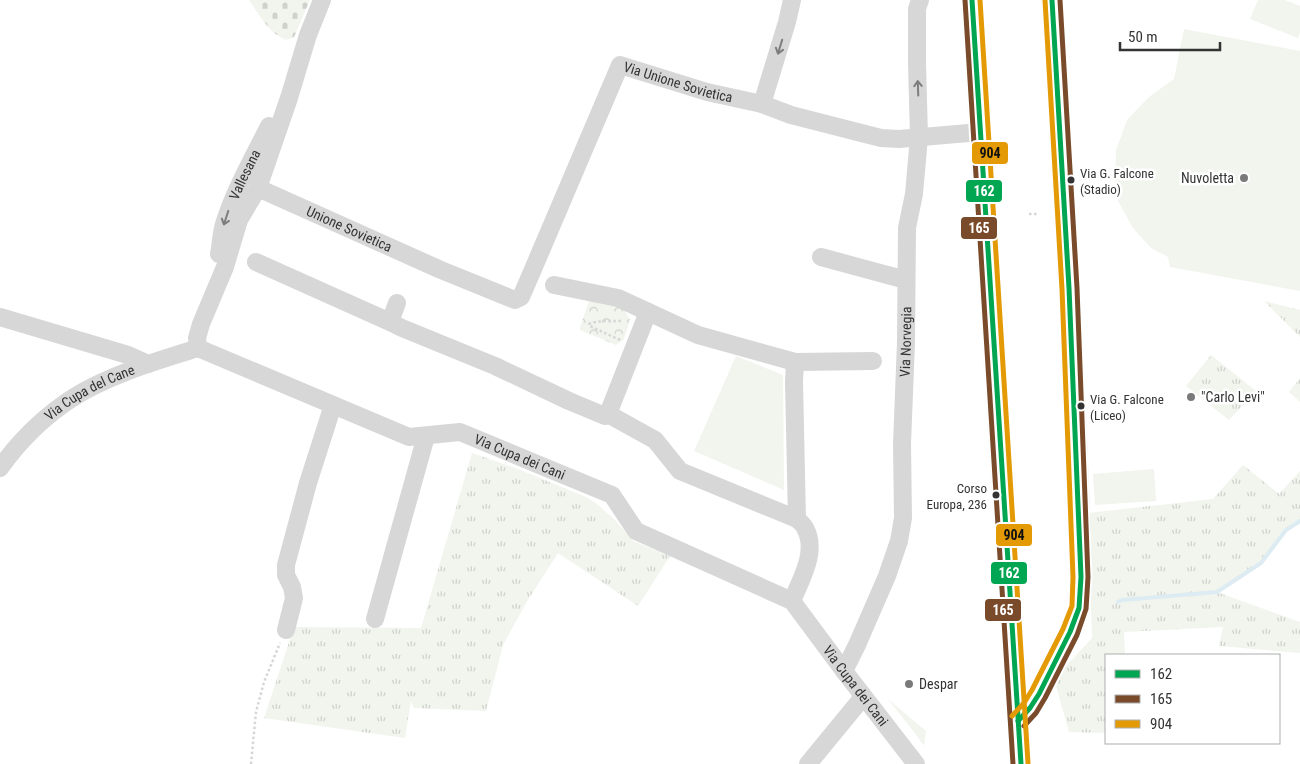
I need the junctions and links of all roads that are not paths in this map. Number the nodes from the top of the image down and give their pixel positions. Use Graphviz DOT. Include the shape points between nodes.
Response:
graph roads {
  1 [pos="322,0"];
  2 [pos="792,0"];
  3 [pos="920,0"];
  4 [pos="972,0"];
  5 [pos="1052,0"];
  6 [pos="289,98"];
  7 [pos="762,104"];
  8 [pos="980,132"];
  9 [pos="919,137"];
  10 [pos="258,188"];
  11 [pos="821,257"];
  12 [pos="256,262"];
  13 [pos="441,270"];
  14 [pos="906,280"];
  15 [pos="554,285"];
  16 [pos="397,303"];
  17 [pos="648,312"];
  18 [pos="0,317"];
  19 [pos="390,322"];
  20 [pos="198,348"];
  21 [pos="874,361"];
  22 [pos="795,362"];
  23 [pos="148,364"];
  24 [pos="333,405"];
  25 [pos="608,414"];
  26 [pos="426,436"];
  27 [pos="0,468"];
  28 [pos="797,519"];
  29 [pos="792,601"];
  30 [pos="375,619"];
  31 [pos="286,630"];
  32 [pos="1060,651"];
  33 [pos="1014,658"];
  34 [pos="844,671"];
  35 [pos="864,697"];
  36 [pos="1018,721"];
  37 [pos="808,764"];
  38 [pos="916,764"];
  39 [pos="1021,764"];
  1 -- 6 [label="street"];
  2 -- 7 [label="street, one-way"];
  9 -- 3 [label="street, Via Norvegia, one-way" via="917,9"];
  4 -- 8 [label="main road"];
  5 -- 32 [label="main road" via="1074,367 1081,577 1079,608"];
  6 -- 10 [label="street, Vallesana"];
  6 -- 20 [label="street, Vallesana, one-way" via="272,120 230,208 220,254 190,325"];
  7 -- 9 [label="street, Via Unione Sovietica" via="791,115 881,138"];
  7 -- 13 [label="street, Via Unione Sovietica" via="706,92 620,64 521,296 515,300"];
  8 -- 9 [label="street, Via Unione Sovietica"];
  8 -- 33 [label="main road"];
  9 -- 14 [label="street, Via Norvegia" via="907,228"];
  10 -- 13 [label="street, Unione Sovietica"];
  10 -- 20 [label="street" via="239,220 225,266 201,324"];
  11 -- 14 [label="street"];
  12 -- 19 [label="street"];
  14 -- 34 [label="street, Via Norvegia" via="903,518 887,576"];
  15 -- 17 [label="street" via="618,298"];
  16 -- 19 [label="street"];
  17 -- 22 [label="street" via="698,335"];
  17 -- 25 [label="street"];
  18 -- 23 [label="street" via="128,355"];
  19 -- 25 [label="street" via="569,401 605,416"];
  20 -- 23 [label="street, Via Cupa del Cane"];
  20 -- 24 [label="street, Via Cupa dei Cani"];
  21 -- 22 [label="street"];
  22 -- 28 [label="street"];
  23 -- 27 [label="street, Via Cupa del Cane" via="74,397 39,424"];
  24 -- 26 [label="street, Via Cupa dei Cani" via="409,437"];
  24 -- 31 [label="street" via="286,565 294,598"];
  25 -- 28 [label="street" via="655,440 680,471"];
  26 -- 29 [label="street, Via Cupa dei Cani" via="460,432 612,495 636,531"];
  26 -- 30 [label="street"];
  28 -- 29 [label="street" via="805,528 810,542 809,558"];
  29 -- 34 [label="street, Via Cupa dei Cani"];
  32 -- 33 [label="main road" via="1046,663 1033,667 1022,665"];
  32 -- 36 [label="main road" via="1039,694"];
  33 -- 36 [label="main road"];
  34 -- 35 [label="street, Via Cupa dei Cani"];
  35 -- 37 [label="street"];
  35 -- 38 [label="street, Via Cupa dei Cani"];
  36 -- 39 [label="main road"];
}
